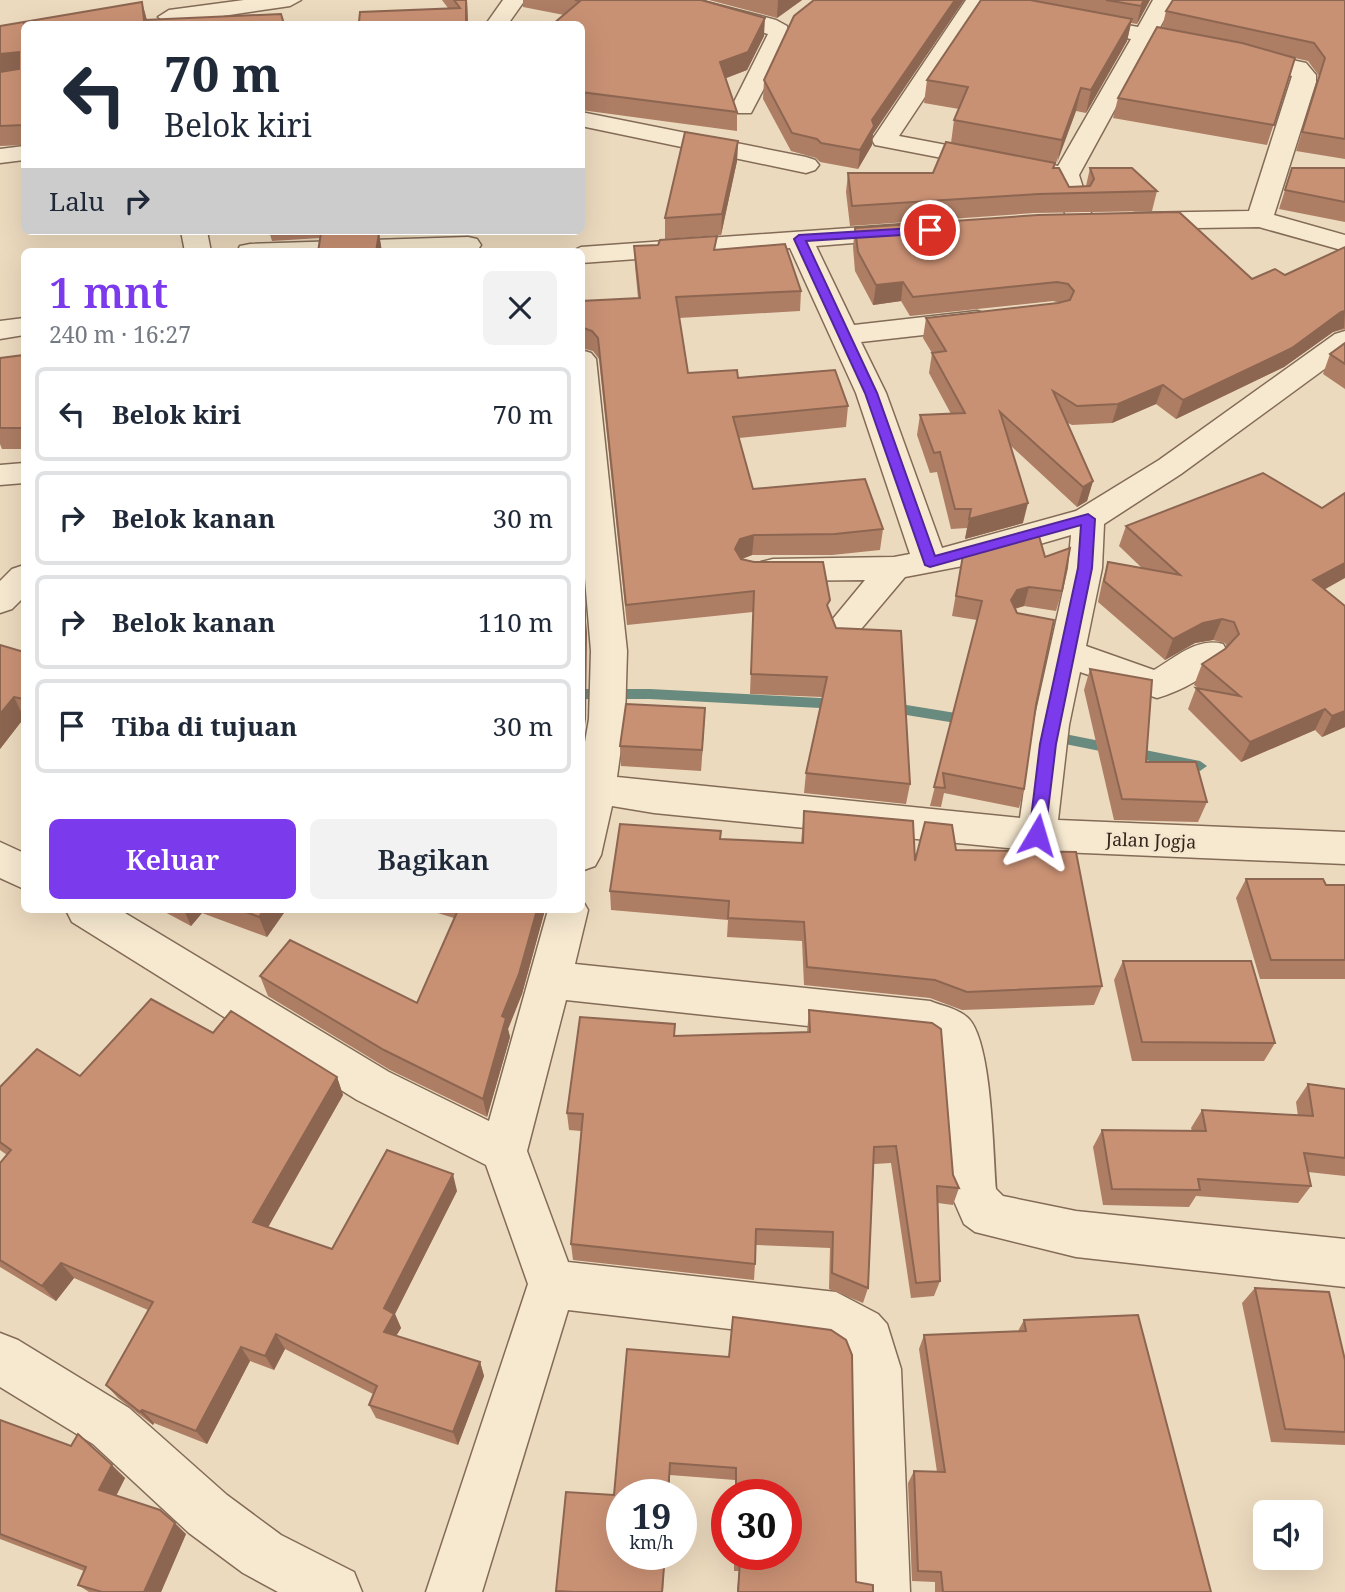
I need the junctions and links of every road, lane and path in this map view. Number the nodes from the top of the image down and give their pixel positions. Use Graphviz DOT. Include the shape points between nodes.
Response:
graph roads {
  1 [pos="290,0"];
  2 [pos="514,0"];
  3 [pos="674,0"];
  4 [pos="1164,0"];
  5 [pos="977,1"];
  6 [pos="168,14"];
  7 [pos="800,16"];
  8 [pos="499,21"];
  9 [pos="779,32"];
  10 [pos="1145,34"];
  11 [pos="743,108"];
  12 [pos="585,120"];
  13 [pos="21,153"];
  14 [pos="0,156"];
  15 [pos="806,166"];
  16 [pos="1066,175"];
  17 [pos="1261,219"];
  18 [pos="938,230"];
  19 [pos="799,239"];
  20 [pos="467,243"];
  21 [pos="1345,243"];
  22 [pos="346,248"];
  23 [pos="585,255"];
  24 [pos="1000,318"];
  25 [pos="21,327"];
  26 [pos="0,330"];
  27 [pos="844,335"];
  28 [pos="1345,340"];
  29 [pos="585,401"];
  30 [pos="21,473"];
  31 [pos="0,475"];
  32 [pos="1088,519"];
  33 [pos="930,562"];
  34 [pos="894,568"];
  35 [pos="753,569"];
  36 [pos="1037,623"];
  37 [pos="844,626"];
  38 [pos="1069,641"];
  39 [pos="1210,653"];
  40 [pos="589,788"];
  41 [pos="585,822"];
  42 [pos="1037,835"];
  43 [pos="1345,848"];
  44 [pos="0,858"];
  45 [pos="21,871"];
  46 [pos="91,913"];
  47 [pos="567,913"];
  48 [pos="552,979"];
  49 [pos="503,1151"];
  50 [pos="1345,1263"];
  51 [pos="552,1284"];
  52 [pos="0,1358"];
  53 [pos="334,1592"];
  54 [pos="454,1592"];
  55 [pos="883,1592"];
  1 -- 6 [label="street"];
  2 -- 8 [label="street"];
  3 -- 9 [label="street"];
  4 -- 10 [label="street"];
  5 -- 10 [label="street"];
  5 -- 16 [label="street" via="884,140"];
  7 -- 9 [label="street"];
  9 -- 11 [label="street"];
  10 -- 16 [label="street"];
  10 -- 17 [label="street" via="1286,64 1304,75"];
  12 -- 15 [label="street"];
  13 -- 14 [label="street"];
  16 -- 17 [label="street" via="1069,223"];
  17 -- 21 [label="street"];
  18 -- 19 [label="street"];
  19 -- 23 [label="street"];
  19 -- 27 [label="street"];
  20 -- 22 [label="street"];
  24 -- 27 [label="street"];
  25 -- 26 [label="street"];
  27 -- 33 [label="street" via="871,393"];
  28 -- 32 [label="street" via="1170,467"];
  29 -- 40 [label="street" via="609,651 607,719"];
  30 -- 31 [label="street"];
  32 -- 33 [label="street"];
  32 -- 38 [label="street" via="1085,568"];
  33 -- 34 [label="street"];
  34 -- 35 [label="street"];
  34 -- 37 [label="street"];
  36 -- 38 [label="street"];
  38 -- 39 [label="street" via="1157,685"];
  38 -- 42 [label="street"];
  40 -- 41 [label="street"];
  40 -- 42 [label="street, Jalan Jogja"];
  42 -- 43 [label="street, Jalan Jogja"];
  44 -- 45 [label="street"];
  46 -- 49 [label="street" via="373,1086"];
  47 -- 48 [label="street"];
  48 -- 49 [label="street"];
  48 -- 50 [label="street" via="930,1020 951,1028 960,1038 973,1192 981,1208 992,1216 1076,1234"];
  49 -- 51 [label="street"];
  51 -- 54 [label="street"];
  51 -- 55 [label="street" via="836,1317 858,1328 872,1342 876,1369"];
  52 -- 53 [label="street" via="111,1426 208,1514 262,1554"];
}
